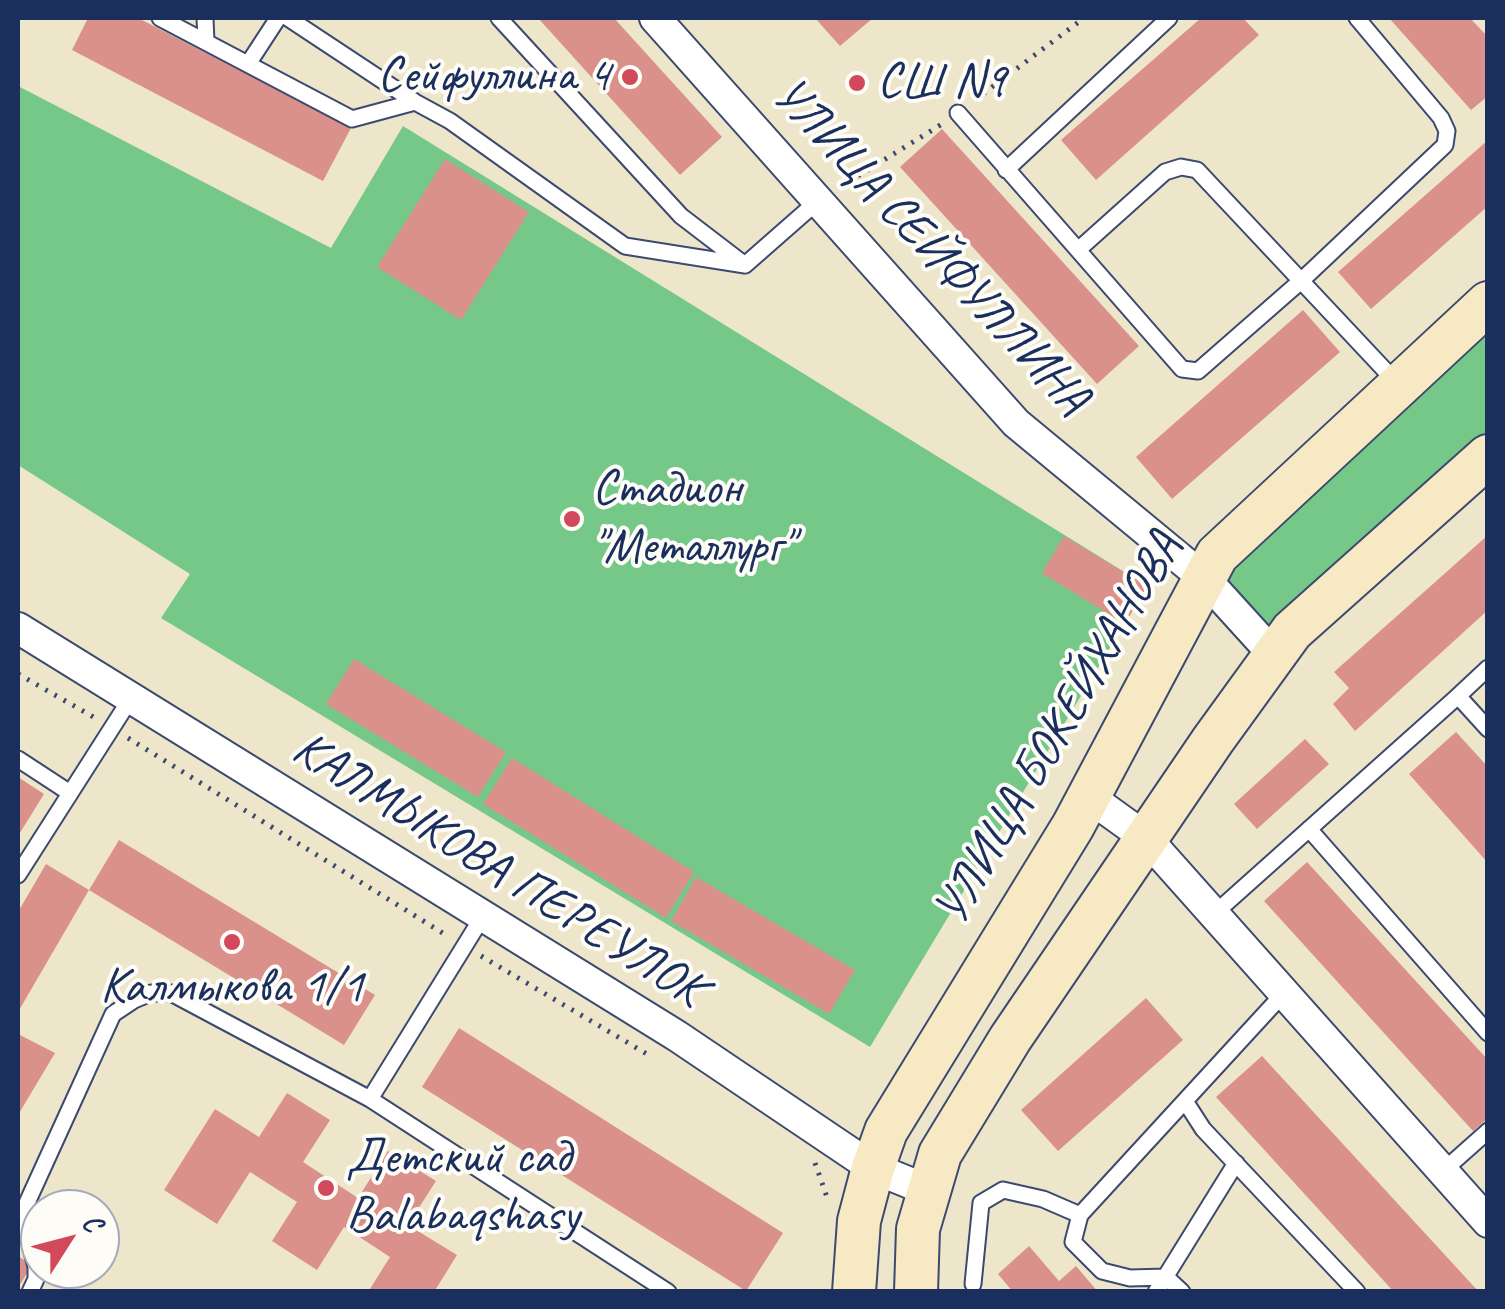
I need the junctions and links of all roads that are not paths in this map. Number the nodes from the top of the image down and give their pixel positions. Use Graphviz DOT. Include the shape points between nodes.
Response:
graph roads {
  1 [pos="160,18"];
  2 [pos="206,18"];
  3 [pos="278,18"];
  4 [pos="288,18"];
  5 [pos="500,18"];
  6 [pos="656,18"];
  7 [pos="1169,18"];
  8 [pos="1357,18"];
  9 [pos="206,42"];
  10 [pos="248,64"];
  11 [pos="414,102"];
  12 [pos="958,112"];
  13 [pos="1006,170"];
  14 [pos="819,200"];
  15 [pos="1078,250"];
  16 [pos="746,265"];
  17 [pos="1302,280"];
  18 [pos="1488,303"];
  19 [pos="1399,385"];
  20 [pos="1478,470"];
  21 [pos="1206,580"];
  22 [pos="18,628"];
  23 [pos="1274,655"];
  24 [pos="1488,668"];
  25 [pos="1458,696"];
  26 [pos="131,698"];
  27 [pos="1488,729"];
  28 [pos="18,760"];
  29 [pos="70,793"];
  30 [pos="1089,797"];
  31 [pos="1309,829"];
  32 [pos="1146,838"];
  33 [pos="18,874"];
  34 [pos="1214,914"];
  35 [pos="483,916"];
  36 [pos="1284,993"];
  37 [pos="1488,1033"];
  38 [pos="370,1099"];
  39 [pos="1184,1101"];
  40 [pos="1488,1131"];
  41 [pos="1236,1163"];
  42 [pos="872,1168"];
  43 [pos="1443,1171"];
  44 [pos="33,1189"];
  45 [pos="930,1191"];
  46 [pos="1080,1215"];
  47 [pos="1488,1222"];
  48 [pos="1166,1277"];
  49 [pos="973,1284"];
  50 [pos="668,1292"];
  51 [pos="854,1292"];
  52 [pos="916,1292"];
  53 [pos="1156,1292"];
  54 [pos="1182,1292"];
  55 [pos="1358,1292"];
  1 -- 9 [label="lane"];
  2 -- 9 [label="lane"];
  3 -- 10 [label="lane"];
  4 -- 11 [label="lane"];
  5 -- 16 [label="lane" via="681,216"];
  6 -- 14 [label="street, УЛИЦА СЕЙФУЛЛИНА"];
  7 -- 13 [label="lane"];
  8 -- 17 [label="lane" via="1441,118 1445,145"];
  9 -- 10 [label="lane"];
  10 -- 11 [label="lane" via="352,119"];
  11 -- 16 [label="lane" via="625,246"];
  12 -- 13 [label="lane"];
  13 -- 15 [label="lane"];
  14 -- 16 [label="lane"];
  14 -- 21 [label="street, УЛИЦА СЕЙФУЛЛИНА" via="1016,423"];
  15 -- 17 [label="lane" via="1165,172 1181,167 1197,170"];
  15 -- 17 [label="lane" via="1189,372"];
  17 -- 19 [label="lane"];
  18 -- 19 [label="street, УЛИЦА БОКЕЙХАНОВА"];
  19 -- 21 [label="street, УЛИЦА БОКЕЙХАНОВА" via="1217,555"];
  20 -- 23 [label="street" via="1292,631"];
  21 -- 23 [label="street, УЛИЦА СЕЙФУЛЛИНА"];
  21 -- 30 [label="street, УЛИЦА БОКЕЙХАНОВА"];
  22 -- 26 [label="street, КАЛМЫКОВА ПЕРЕУЛОК"];
  23 -- 32 [label="street"];
  24 -- 25 [label="lane"];
  25 -- 27 [label="lane"];
  25 -- 31 [label="lane"];
  26 -- 29 [label="lane"];
  26 -- 35 [label="street, КАЛМЫКОВА ПЕРЕУЛОК"];
  28 -- 29 [label="lane"];
  29 -- 33 [label="lane"];
  30 -- 32 [label="street"];
  30 -- 42 [label="street, УЛИЦА БОКЕЙХАНОВА" via="886,1131"];
  31 -- 34 [label="lane"];
  31 -- 37 [label="lane"];
  32 -- 34 [label="street"];
  32 -- 45 [label="street" via="1010,1039 940,1154"];
  34 -- 36 [label="street"];
  35 -- 38 [label="lane"];
  35 -- 42 [label="street, КАЛМЫКОВА ПЕРЕУЛОК"];
  36 -- 39 [label="lane"];
  36 -- 43 [label="street"];
  38 -- 44 [label="lane" via="171,993 151,994 113,1014"];
  38 -- 50 [label="lane"];
  39 -- 41 [label="lane"];
  39 -- 46 [label="lane"];
  40 -- 43 [label="lane"];
  41 -- 48 [label="lane"];
  41 -- 55 [label="lane"];
  42 -- 45 [label="street, КАЛМЫКОВА ПЕРЕУЛОК"];
  42 -- 51 [label="street, УЛИЦА БОКЕЙХАНОВА" via="859,1221"];
  43 -- 47 [label="street"];
  45 -- 52 [label="street" via="918,1229"];
  46 -- 48 [label="lane" via="1074,1242 1102,1270"];
  46 -- 49 [label="lane" via="1003,1190 981,1204"];
  48 -- 53 [label="lane"];
  48 -- 54 [label="lane"];
}
